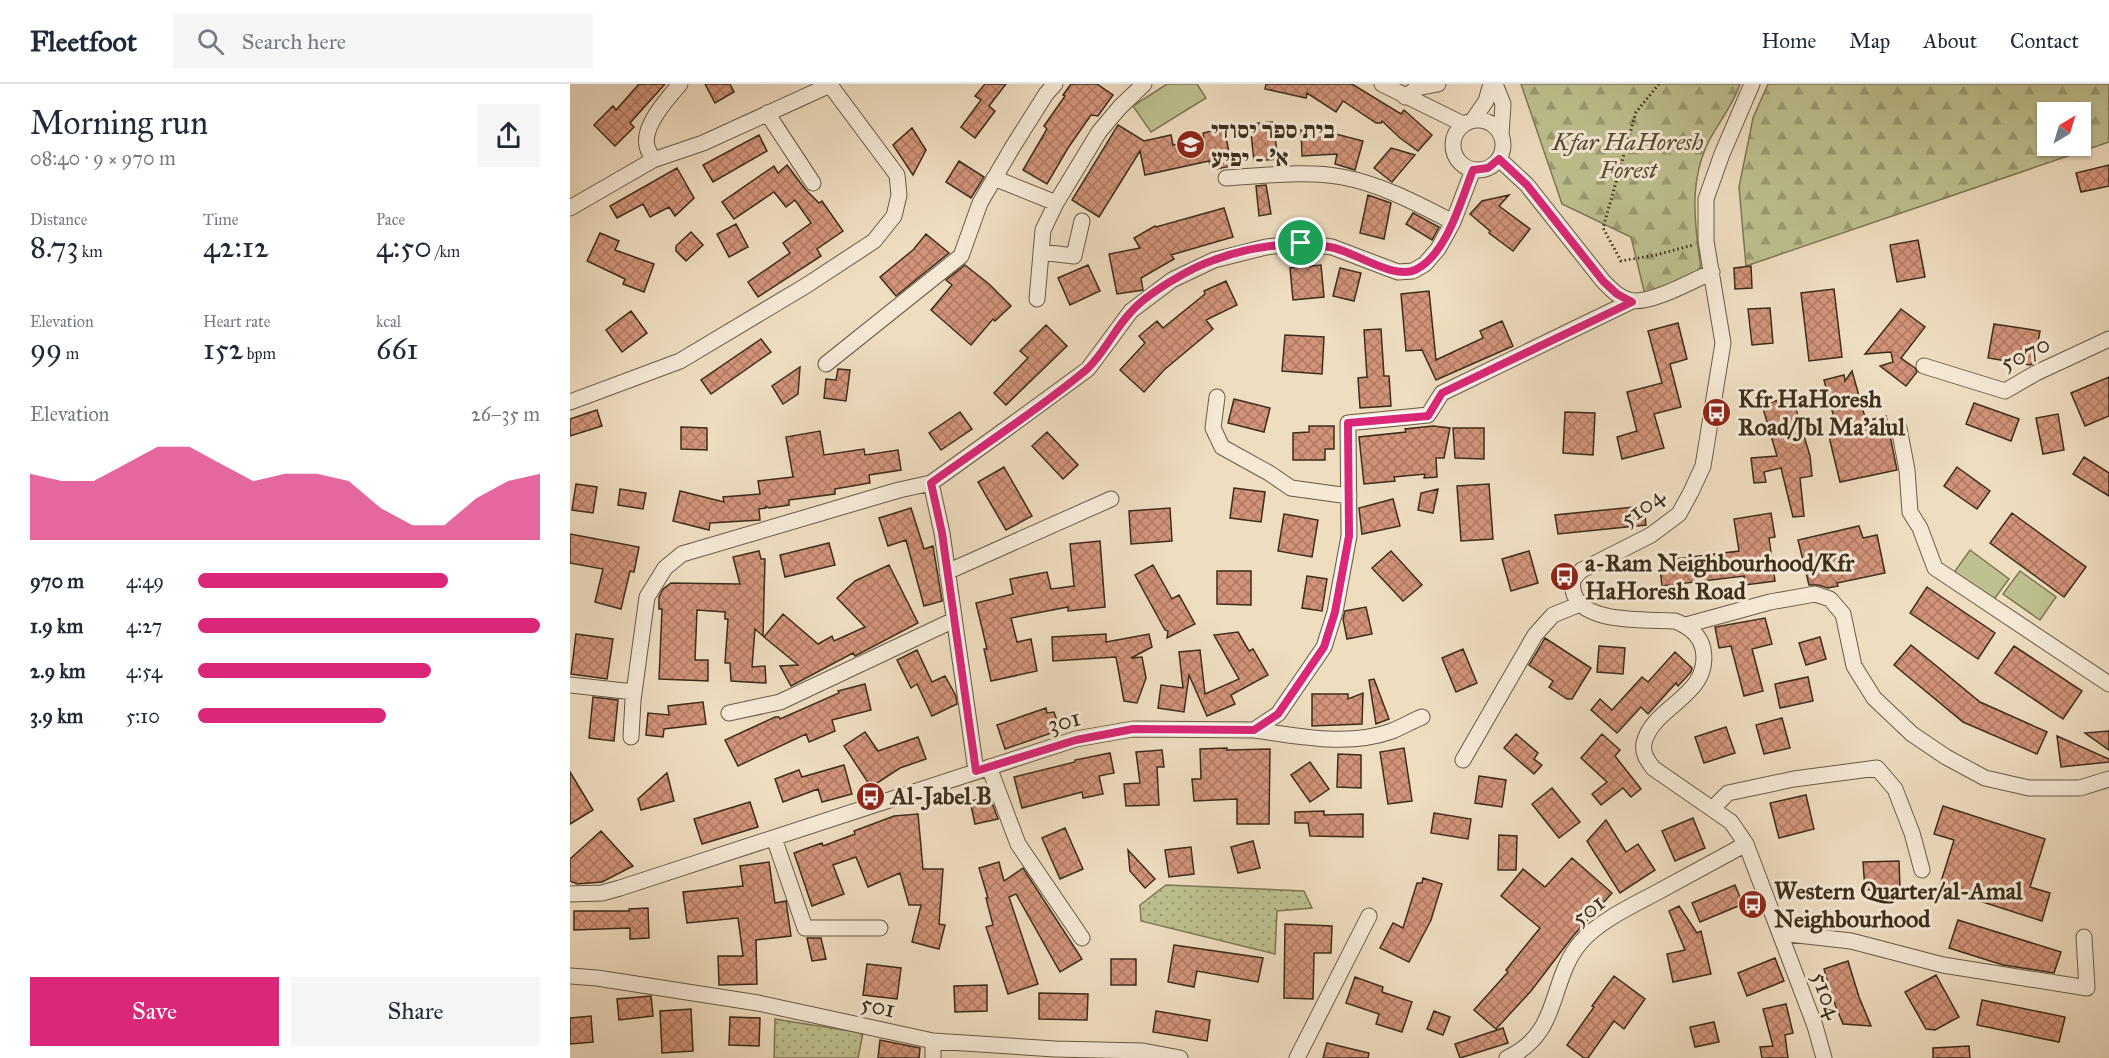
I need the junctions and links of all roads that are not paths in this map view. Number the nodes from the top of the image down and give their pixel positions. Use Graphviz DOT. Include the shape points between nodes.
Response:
graph roads {
  1 [pos="680,84"];
  2 [pos="831,84"];
  3 [pos="1055,84"];
  4 [pos="1144,84"];
  5 [pos="1382,84"];
  6 [pos="1438,84"];
  7 [pos="1493,84"];
  8 [pos="1752,84"];
  9 [pos="1405,97"];
  10 [pos="768,113"];
  11 [pos="1468,122"];
  12 [pos="1501,135"];
  13 [pos="1499,159"];
  14 [pos="653,160"];
  15 [pos="1473,170"];
  16 [pos="994,178"];
  17 [pos="1226,178"];
  18 [pos="813,183"];
  19 [pos="1056,203"];
  20 [pos="570,208"];
  21 [pos="1082,222"];
  22 [pos="1453,222"];
  23 [pos="1041,252"];
  24 [pos="1712,272"];
  25 [pos="1037,299"];
  26 [pos="1632,302"];
  27 [pos="2109,339"];
  28 [pos="826,364"];
  29 [pos="1924,366"];
  30 [pos="1217,396"];
  31 [pos="570,402"];
  32 [pos="1899,428"];
  33 [pos="931,483"];
  34 [pos="1349,496"];
  35 [pos="1111,499"];
  36 [pos="947,572"];
  37 [pos="1580,603"];
  38 [pos="954,620"];
  39 [pos="1686,626"];
  40 [pos="2109,684"];
  41 [pos="570,685"];
  42 [pos="634,692"];
  43 [pos="729,713"];
  44 [pos="1422,717"];
  45 [pos="1254,730"];
  46 [pos="631,736"];
  47 [pos="1463,760"];
  48 [pos="983,769"];
  49 [pos="2109,779"];
  50 [pos="1713,808"];
  51 [pos="774,838"];
  52 [pos="1746,844"];
  53 [pos="1922,870"];
  54 [pos="570,894"];
  55 [pos="1369,916"];
  56 [pos="880,928"];
  57 [pos="1780,933"];
  58 [pos="2084,937"];
  59 [pos="1082,938"];
  60 [pos="570,976"];
  61 [pos="933,1041"];
  62 [pos="933,1058"];
  63 [pos="1180,1058"];
  64 [pos="1297,1058"];
  65 [pos="1507,1058"];
  66 [pos="1824,1058"];
  1 -- 14 [label="street" via="648,132 647,147"];
  2 -- 10 [label="street"];
  2 -- 31 [label="street" via="897,175 900,195 894,216 874,241 680,361"];
  3 -- 16 [label="street"];
  4 -- 19 [label="street" via="1099,132"];
  5 -- 9 [label="street"];
  6 -- 9 [label="street" via="1417,88"];
  7 -- 11 [label="street" via="1486,101"];
  7 -- 12 [label="street" via="1503,104"];
  8 -- 24 [label="street, 5104" via="1706,199 1706,241"];
  9 -- 11 [label="street"];
  10 -- 14 [label="street" via="703,143"];
  10 -- 18 [label="street"];
  11 -- 12 [label="street" via="1492,124"];
  11 -- 15 [label="street" via="1454,136 1453,151 1460,163"];
  12 -- 13 [label="street"];
  13 -- 15 [label="street" via="1488,168"];
  13 -- 26 [label="street" via="1527,185 1603,281"];
  14 -- 20 [label="street"];
  15 -- 22 [label="street"];
  16 -- 19 [label="street"];
  16 -- 28 [label="street" via="980,203 961,256"];
  17 -- 22 [label="street" via="1290,174 1341,177 1390,191"];
  19 -- 23 [label="street" via="1043,230"];
  21 -- 23 [label="street" via="1074,256"];
  22 -- 33 [label="street" via="1438,249 1413,271 1398,272 1332,247 1301,243 1214,260 1172,280 1131,311 1088,369"];
  23 -- 25 [label="street"];
  24 -- 26 [label="street" via="1659,297"];
  24 -- 37 [label="street, 5104" via="1723,343 1703,466 1679,513 1651,535 1575,577 1572,586"];
  26 -- 34 [label="street" via="1442,393 1428,416 1348,423"];
  27 -- 29 [label="street, 5070" via="2005,391"];
  30 -- 34 [label="street" via="1213,428 1222,447 1291,488"];
  32 -- 40 [label="street" via="1910,512 1935,568"];
  33 -- 36 [label="street"];
  33 -- 42 [label="street" via="681,554 665,568 647,597"];
  34 -- 45 [label="street" via="1349,536 1335,612 1324,647 1278,714"];
  35 -- 36 [label="street"];
  36 -- 38 [label="street"];
  37 -- 39 [label="street" via="1602,617 1675,621"];
  37 -- 47 [label="street" via="1552,615 1535,635"];
  38 -- 43 [label="street" via="780,702"];
  38 -- 48 [label="street"];
  39 -- 49 [label="street" via="1770,602 1815,594 1830,599 1843,614 1854,666 1874,698 1912,734 1947,757 1985,778 2029,788 2080,788"];
  39 -- 50 [label="street, 5104" via="1702,647 1701,673 1694,686 1655,723 1644,742 1644,755 1653,768"];
  41 -- 42 [label="street"];
  42 -- 46 [label="street"];
  44 -- 45 [label="street, 301" via="1392,731 1334,740"];
  45 -- 48 [label="street, 301" via="1133,729 1076,740"];
  48 -- 51 [label="street, 301"];
  48 -- 59 [label="street" via="1018,844"];
  50 -- 52 [label="street, 5104" via="1731,822"];
  50 -- 53 [label="street" via="1728,793 1877,768 1895,789"];
  51 -- 54 [label="street, 301" via="602,893"];
  51 -- 56 [label="street" via="805,928"];
  52 -- 57 [label="street, 5104"];
  52 -- 65 [label="street, 501" via="1612,916 1581,941 1537,1037"];
  55 -- 64 [label="street"];
  57 -- 58 [label="street" via="1851,941 1943,965 2087,988"];
  57 -- 66 [label="street, 5104"];
  60 -- 61 [label="street, 501" via="758,1003"];
  61 -- 62 [label="street"];
  61 -- 63 [label="street, 501" via="1143,1050"];
}
